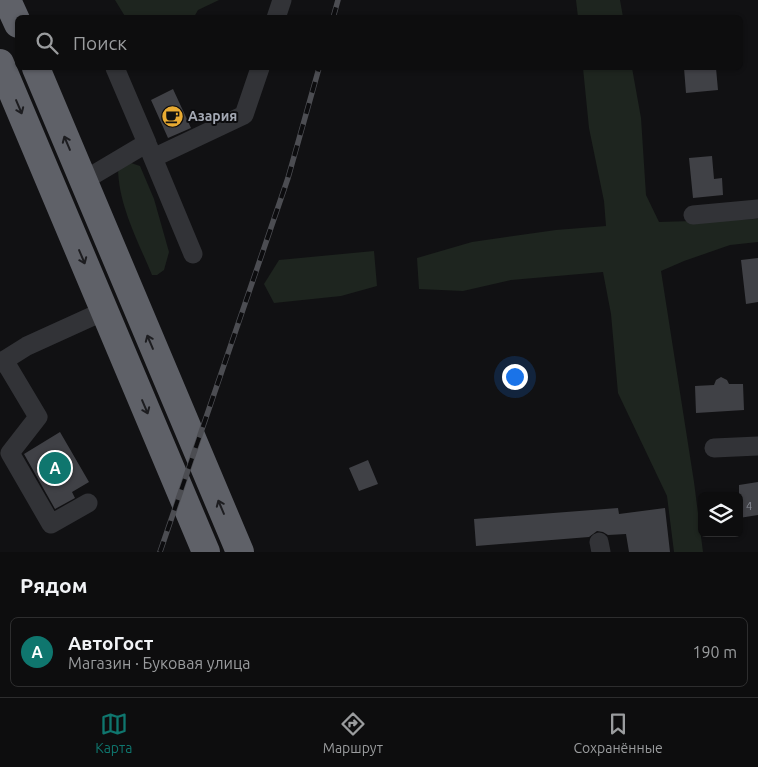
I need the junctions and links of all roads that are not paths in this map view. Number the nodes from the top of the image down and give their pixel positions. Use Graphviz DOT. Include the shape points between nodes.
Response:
graph roads {
  1 [pos="8,0"];
  2 [pos="282,0"];
  3 [pos="277,15"];
  4 [pos="15,17"];
  5 [pos="0,62"];
  6 [pos="37,70"];
  7 [pos="117,70"];
  8 [pos="259,70"];
  9 [pos="150,150"];
  10 [pos="83,181"];
  11 [pos="758,209"];
  12 [pos="693,215"];
  13 [pos="193,254"];
  14 [pos="104,311"];
  15 [pos="2,362"];
  16 [pos="758,446"];
  17 [pos="714,448"];
  18 [pos="88,503"];
  19 [pos="206,552"];
  20 [pos="240,552"];
  1 -- 4 [label="highway"];
  2 -- 3 [label="street"];
  5 -- 14 [label="highway, one-way"];
  10 -- 6 [label="highway, one-way"];
  7 -- 9 [label="street"];
  8 -- 9 [label="street" via="244,115"];
  9 -- 10 [label="street"];
  9 -- 13 [label="street"];
  20 -- 10 [label="highway, one-way"];
  11 -- 12 [label="street"];
  14 -- 15 [label="street" via="27,346"];
  14 -- 19 [label="highway, one-way"];
  15 -- 18 [label="street" via="38,418 10,453 51,524"];
  16 -- 17 [label="street"];
}
